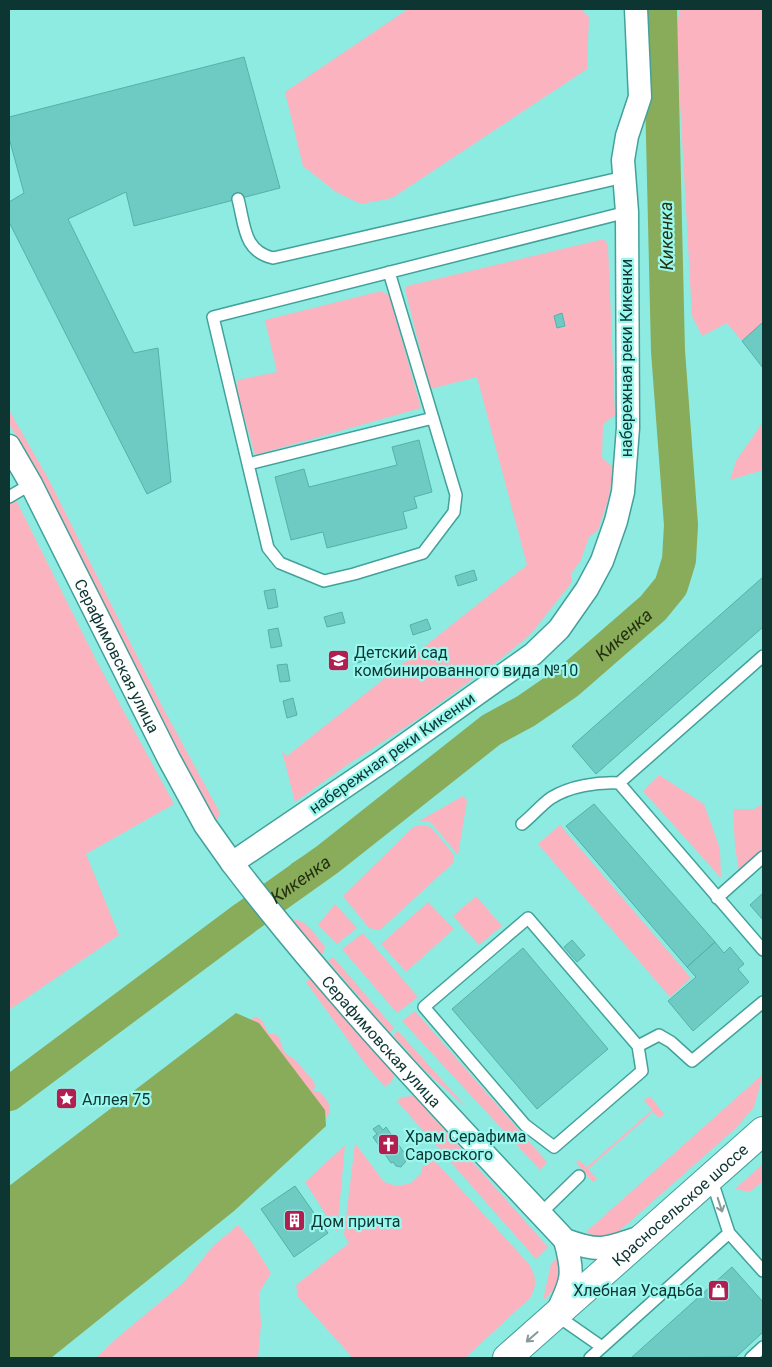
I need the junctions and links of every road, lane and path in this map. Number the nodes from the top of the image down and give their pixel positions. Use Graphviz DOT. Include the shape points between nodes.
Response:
graph roads {
  1 [pos="636,9"];
  2 [pos="624,177"];
  3 [pos="238,199"];
  4 [pos="627,212"];
  5 [pos="389,272"];
  6 [pos="433,418"];
  7 [pos="9,446"];
  8 [pos="248,464"];
  9 [pos="31,484"];
  10 [pos="9,498"];
  11 [pos="763,656"];
  12 [pos="619,783"];
  13 [pos="522,824"];
  14 [pos="763,857"];
  15 [pos="232,863"];
  16 [pos="717,898"];
  17 [pos="763,950"];
  18 [pos="763,1002"];
  19 [pos="638,1046"];
  20 [pos="763,1131"];
  21 [pos="579,1176"];
  22 [pos="710,1177"];
  23 [pos="540,1214"];
  24 [pos="729,1233"];
  25 [pos="644,1236"];
  26 [pos="564,1240"];
  27 [pos="763,1272"];
  28 [pos="556,1315"];
  29 [pos="602,1347"];
  30 [pos="763,1347"];
  31 [pos="507,1358"];
  32 [pos="590,1358"];
  33 [pos="751,1358"];
  1 -- 2 [label="street, набережная реки Кикенки" via="640,96 627,136"];
  2 -- 3 [label="lane" via="273,258 259,255 249,243"];
  2 -- 4 [label="street, набережная реки Кикенки"];
  4 -- 5 [label="lane"];
  4 -- 15 [label="street, набережная реки Кикенки" via="628,428 625,473 616,522 591,582 558,629 533,654"];
  5 -- 6 [label="lane"];
  5 -- 8 [label="lane" via="213,317"];
  6 -- 8 [label="lane"];
  6 -- 8 [label="lane" via="456,495 454,512 424,553 354,574 324,581 280,563 268,548"];
  7 -- 9 [label="street, Серафимовская улица"];
  9 -- 10 [label="lane"];
  9 -- 15 [label="street, Серафимовская улица" via="169,759 205,825"];
  11 -- 12 [label="lane"];
  12 -- 13 [label="lane" via="583,786 552,798"];
  12 -- 16 [label="lane"];
  14 -- 16 [label="lane"];
  15 -- 23 [label="street, Серафимовская улица" via="409,1079"];
  16 -- 17 [label="lane"];
  18 -- 19 [label="lane" via="692,1061 659,1036"];
  19 -- 19 [label="lane" via="642,1072 554,1147 525,1125 424,1007 528,918"];
  20 -- 22 [label="main road, Красносельское шоссе"];
  21 -- 23 [label="lane"];
  22 -- 24 [label="lane, one-way"];
  22 -- 25 [label="main road, Красносельское шоссе"];
  23 -- 26 [label="street, Серафимовская улица"];
  24 -- 27 [label="lane"];
  24 -- 29 [label="lane"];
  25 -- 26 [label="street, Серафимовская улица" via="590,1249"];
  25 -- 28 [label="main road, Красносельское шоссе"];
  26 -- 28 [label="street, Серафимовская улица" via="570,1260 571,1283"];
  28 -- 29 [label="lane"];
  28 -- 31 [label="main road, Красносельское шоссе, one-way"];
  29 -- 32 [label="lane"];
  30 -- 33 [label="lane"];
}
